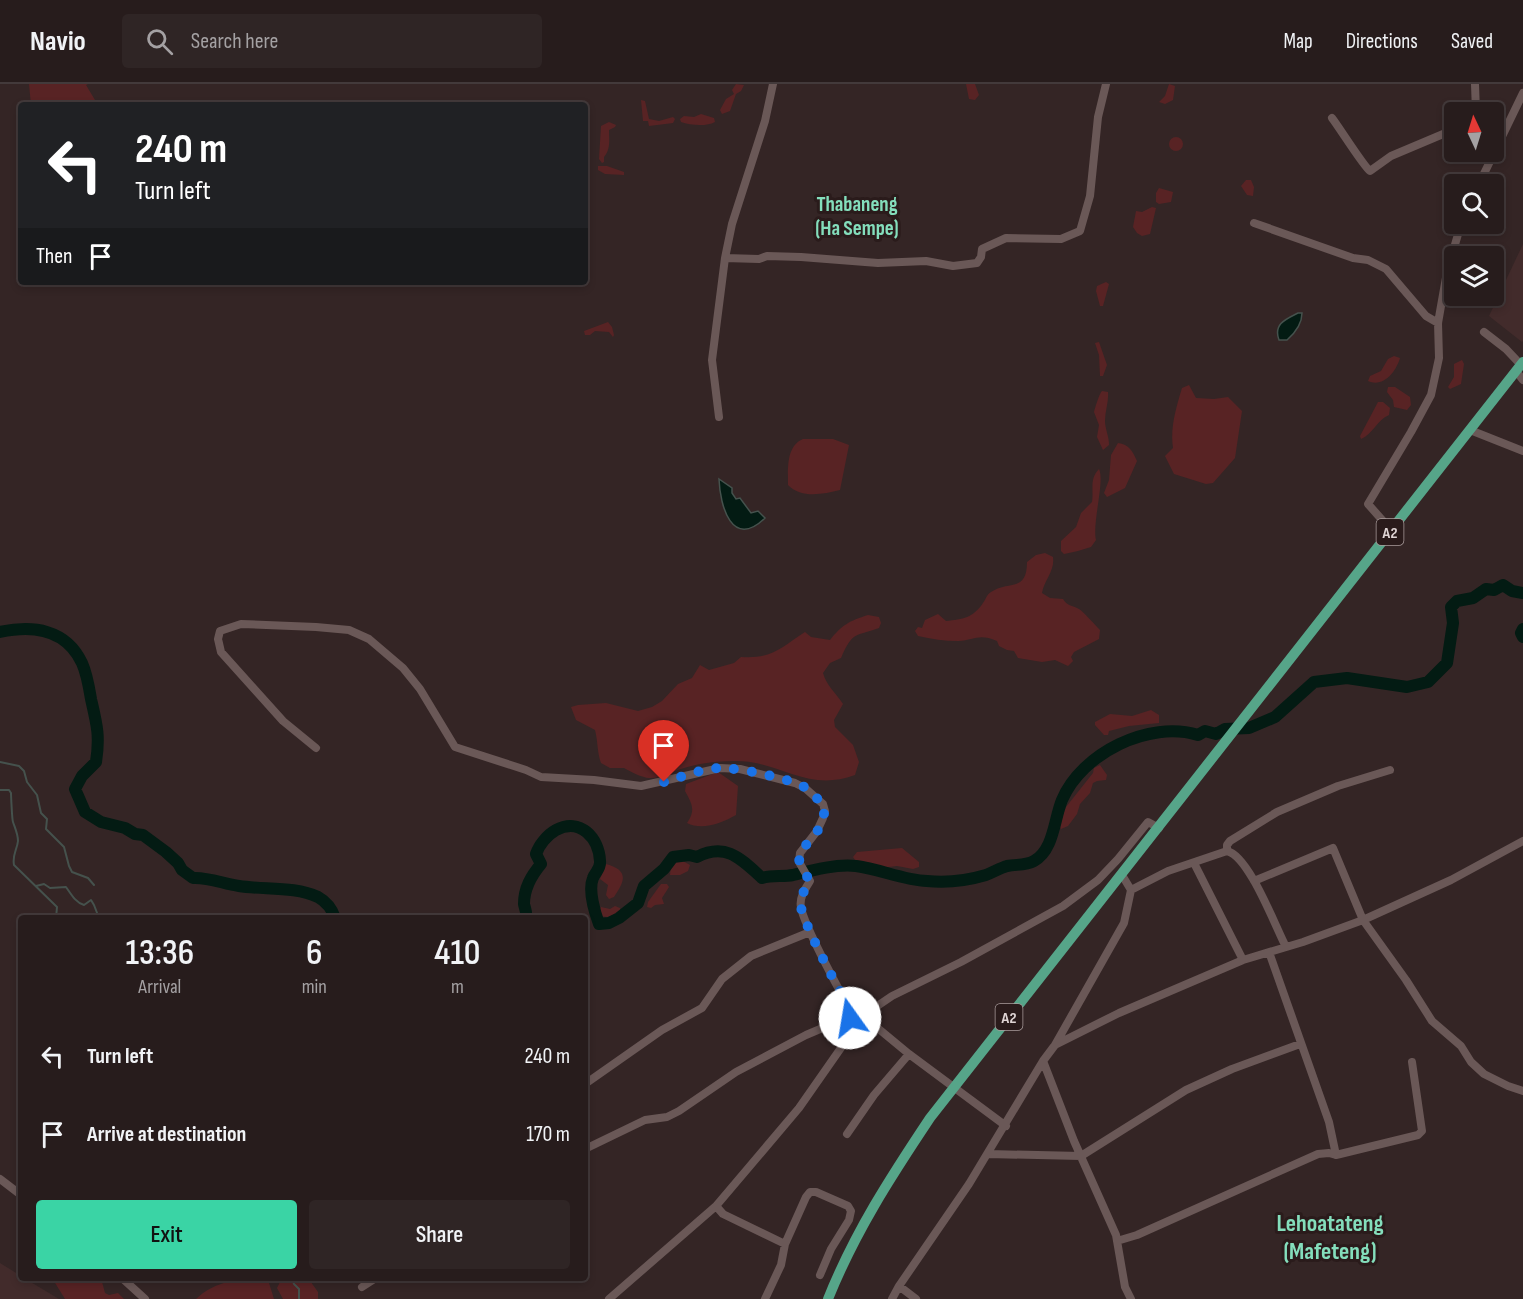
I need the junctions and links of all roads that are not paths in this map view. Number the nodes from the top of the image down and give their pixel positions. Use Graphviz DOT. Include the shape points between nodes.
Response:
graph roads {
  1 [pos="773,84"];
  2 [pos="1106,84"];
  3 [pos="1475,84"];
  4 [pos="1523,93"];
  5 [pos="1476,102"];
  6 [pos="1332,118"];
  7 [pos="1504,126"];
  8 [pos="1444,134"];
  9 [pos="1254,223"];
  10 [pos="1458,234"];
  11 [pos="725,258"];
  12 [pos="1438,323"];
  13 [pos="1484,332"];
  14 [pos="1521,370"];
  15 [pos="719,417"];
  16 [pos="1470,430"];
  17 [pos="1523,451"];
  18 [pos="1391,530"];
  19 [pos="316,748"];
  20 [pos="1390,770"];
  21 [pos="1159,828"];
  22 [pos="1523,841"];
  23 [pos="1227,851"];
  24 [pos="1194,863"];
  25 [pos="1122,875"];
  26 [pos="1254,881"];
  27 [pos="1131,890"];
  28 [pos="1363,920"];
  29 [pos="810,932"];
  30 [pos="1286,947"];
  31 [pos="1269,952"];
  32 [pos="1243,960"];
  33 [pos="860,1017"];
  34 [pos="1300,1044"];
  35 [pos="1055,1045"];
  36 [pos="909,1054"];
  37 [pos="1044,1061"];
  38 [pos="1412,1062"];
  39 [pos="588,1082"];
  40 [pos="955,1088"];
  41 [pos="1523,1090"];
  42 [pos="1006,1126"];
  43 [pos="847,1134"];
  44 [pos="588,1148"];
  45 [pos="988,1154"];
  46 [pos="1336,1155"];
  47 [pos="1080,1156"];
  48 [pos="0,1179"];
  49 [pos="18,1193"];
  50 [pos="716,1206"];
  51 [pos="1117,1241"];
  52 [pos="785,1244"];
  53 [pos="820,1275"];
  54 [pos="126,1281"];
  55 [pos="371,1281"];
  56 [pos="899,1286"];
  57 [pos="362,1287"];
  58 [pos="145,1299"];
  59 [pos="609,1299"];
  60 [pos="765,1299"];
  61 [pos="828,1299"];
  62 [pos="892,1299"];
  63 [pos="916,1299"];
  64 [pos="1131,1299"];
  1 -- 11 [label="street"];
  2 -- 11 [label="street" via="1098,117 1090,196 1080,231 1060,239 1006,238 982,249 976,263 953,266 926,261"];
  3 -- 5 [label="street"];
  4 -- 7 [label="street"];
  6 -- 8 [label="street" via="1364,167 1371,171 1391,156"];
  9 -- 12 [label="street" via="1386,269 1426,316"];
  10 -- 12 [label="street"];
  11 -- 15 [label="street" via="712,360"];
  12 -- 18 [label="street" via="1439,358 1431,395 1368,504"];
  13 -- 14 [label="street" via="1506,349"];
  14 -- 16 [label="main road, A2"];
  16 -- 17 [label="street"];
  16 -- 18 [label="main road, A2"];
  18 -- 21 [label="main road, A2"];
  19 -- 29 [label="street" via="283,722 221,652 220,631 241,624 306,626 349,630 369,639 403,668 420,689 455,747 542,777 641,786 720,768 740,769 805,788 823,804 825,811 817,831 800,853 799,862 810,881 801,907"];
  20 -- 23 [label="street" via="1338,786 1277,812 1230,841"];
  21 -- 25 [label="main road, A2"];
  21 -- 33 [label="street" via="1148,822 1098,880 1063,906 892,996"];
  22 -- 28 [label="street" via="1451,880"];
  23 -- 24 [label="street"];
  23 -- 26 [label="street" via="1238,856"];
  24 -- 27 [label="street"];
  24 -- 32 [label="street"];
  25 -- 27 [label="street"];
  25 -- 40 [label="main road, A2"];
  26 -- 28 [label="street" via="1333,849"];
  26 -- 30 [label="street"];
  27 -- 35 [label="street" via="1124,923"];
  28 -- 30 [label="street"];
  28 -- 41 [label="street" via="1440,1030 1484,1074"];
  29 -- 33 [label="street"];
  29 -- 39 [label="street" via="751,956 722,979 702,1008 662,1030"];
  30 -- 31 [label="street"];
  31 -- 32 [label="street"];
  31 -- 34 [label="street"];
  32 -- 35 [label="street"];
  33 -- 36 [label="street"];
  33 -- 44 [label="street" via="839,1021 785,1045 679,1111 645,1120"];
  33 -- 50 [label="street" via="799,1108"];
  34 -- 46 [label="street" via="1329,1122"];
  34 -- 47 [label="street" via="1186,1090"];
  35 -- 37 [label="street"];
  36 -- 40 [label="street"];
  36 -- 43 [label="street"];
  37 -- 42 [label="street"];
  37 -- 47 [label="street"];
  38 -- 46 [label="street" via="1422,1131 1414,1137"];
  40 -- 42 [label="street"];
  40 -- 61 [label="main road, A2" via="930,1118 867,1215"];
  42 -- 45 [label="street"];
  45 -- 47 [label="street"];
  45 -- 56 [label="street"];
  46 -- 51 [label="street" via="1318,1154 1301,1160"];
  47 -- 51 [label="street"];
  48 -- 49 [label="street"];
  50 -- 52 [label="street" via="723,1214"];
  50 -- 59 [label="street"];
  51 -- 64 [label="street" via="1125,1287"];
  52 -- 53 [label="street" via="810,1192 849,1206 851,1214"];
  52 -- 60 [label="street" via="782,1264"];
  54 -- 58 [label="street"];
  55 -- 57 [label="street"];
  56 -- 62 [label="street"];
  56 -- 63 [label="street"];
}
